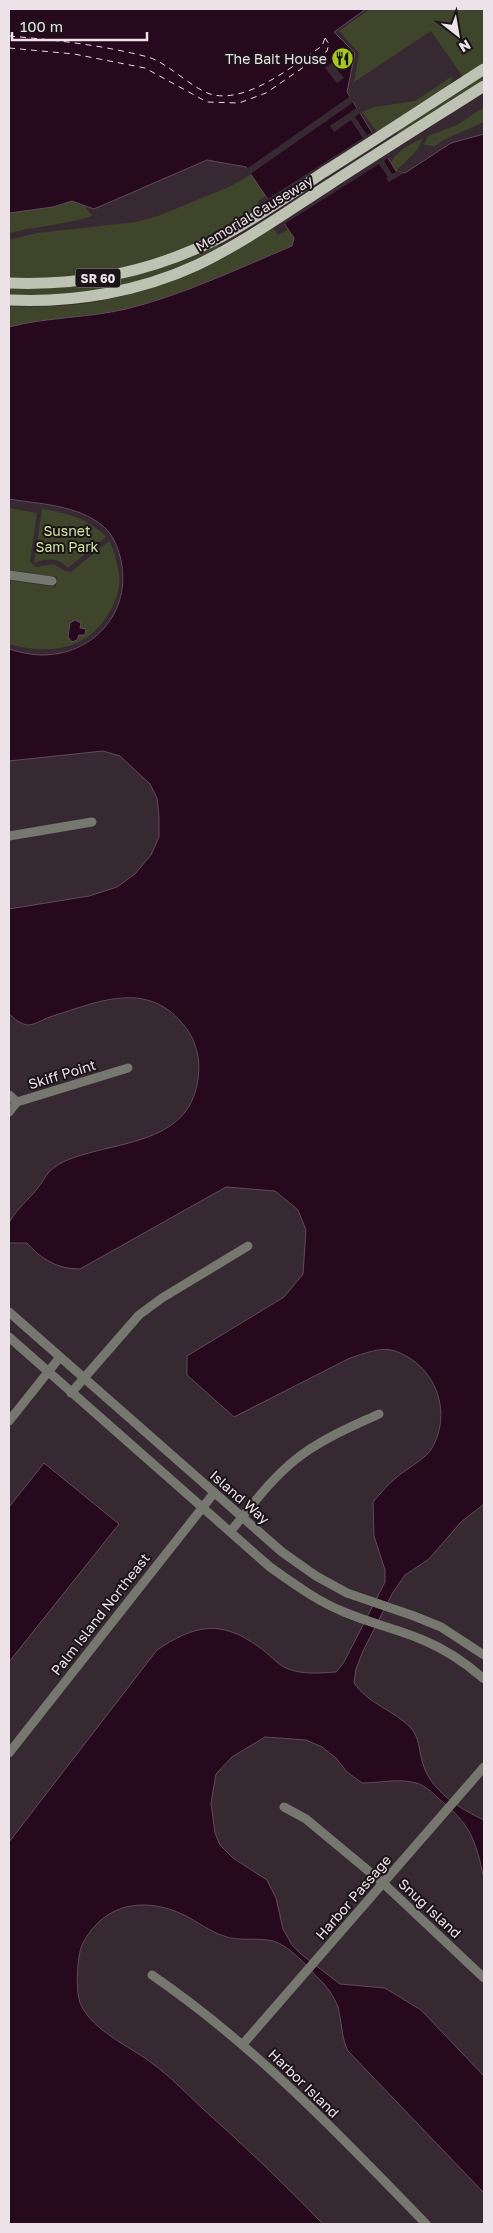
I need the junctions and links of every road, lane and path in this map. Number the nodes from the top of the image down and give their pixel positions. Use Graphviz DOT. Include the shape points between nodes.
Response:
graph roads {
  1 [pos="484,70"];
  2 [pos="484,86"];
  3 [pos="9,283"];
  4 [pos="9,300"];
  5 [pos="9,575"];
  6 [pos="52,581"];
  7 [pos="92,822"];
  8 [pos="9,836"];
  9 [pos="128,1068"];
  10 [pos="9,1095"];
  11 [pos="17,1102"];
  12 [pos="9,1112"];
  13 [pos="248,1246"];
  14 [pos="9,1312"];
  15 [pos="9,1337"];
  16 [pos="60,1357"];
  17 [pos="48,1372"];
  18 [pos="84,1379"];
  19 [pos="72,1393"];
  20 [pos="380,1414"];
  21 [pos="9,1421"];
  22 [pos="214,1493"];
  23 [pos="202,1508"];
  24 [pos="242,1518"];
  25 [pos="230,1532"];
  26 [pos="484,1655"];
  27 [pos="484,1679"];
  28 [pos="9,1753"];
  29 [pos="484,1767"];
  30 [pos="284,1807"];
  31 [pos="383,1883"];
  32 [pos="152,1975"];
  33 [pos="484,1978"];
  34 [pos="243,2044"];
  35 [pos="426,2224"];
  1 -- 3 [label="main road, Memorial Causeway / SR 60" via="222,236 158,264 81,281"];
  2 -- 4 [label="main road, Memorial Causeway / SR 60" via="209,259 152,282 80,298"];
  5 -- 6 [label="street"];
  7 -- 8 [label="street"];
  9 -- 11 [label="street, Skiff Point"];
  10 -- 11 [label="street"];
  11 -- 12 [label="street, Skiff Point"];
  13 -- 18 [label="street" via="139,1315"];
  14 -- 16 [label="street, Island Way"];
  15 -- 17 [label="street"];
  16 -- 17 [label="street"];
  16 -- 18 [label="street, Island Way"];
  17 -- 19 [label="street"];
  17 -- 21 [label="street"];
  18 -- 19 [label="street"];
  18 -- 22 [label="street, Island Way"];
  19 -- 23 [label="street"];
  20 -- 24 [label="street" via="295,1460"];
  22 -- 23 [label="street, Palm Island Northeast"];
  22 -- 24 [label="street, Island Way"];
  23 -- 25 [label="street"];
  23 -- 28 [label="street, Palm Island Northeast"];
  24 -- 25 [label="street"];
  24 -- 26 [label="street, Island Way" via="316,1576 347,1593 441,1627"];
  25 -- 27 [label="street" via="270,1567 326,1604 426,1641"];
  29 -- 31 [label="street, Harbor Passage"];
  30 -- 31 [label="street, Snug Island" via="306,1819"];
  31 -- 33 [label="street, Snug Island"];
  31 -- 34 [label="street, Harbor Passage"];
  32 -- 34 [label="street, Harbor Island"];
  34 -- 35 [label="street, Harbor Island"];
}
